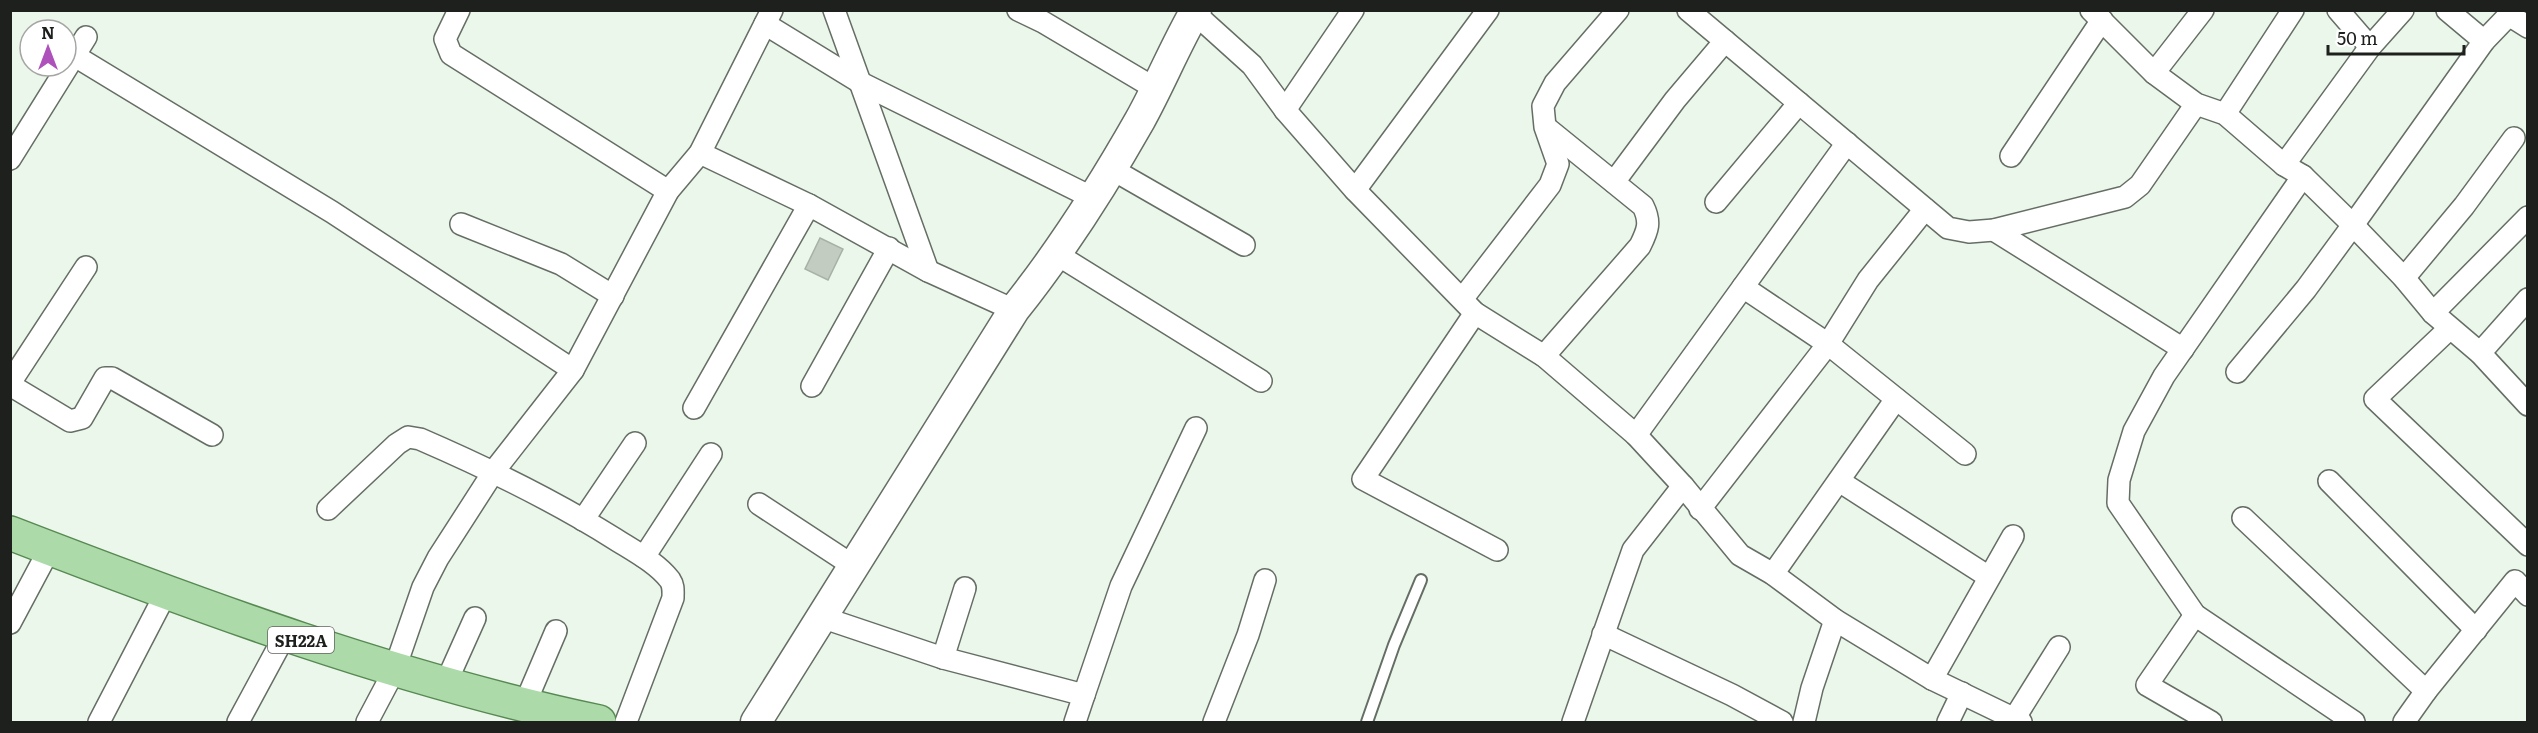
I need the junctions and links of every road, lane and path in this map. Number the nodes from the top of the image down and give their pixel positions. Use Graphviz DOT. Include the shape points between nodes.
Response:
graph roads {
  1 [pos="459,10"];
  2 [pos="834,10"];
  3 [pos="1018,10"];
  4 [pos="1353,10"];
  5 [pos="1488,10"];
  6 [pos="1618,10"];
  7 [pos="1688,10"];
  8 [pos="2203,10"];
  9 [pos="2293,10"];
  10 [pos="2338,10"];
  11 [pos="2403,10"];
  12 [pos="2447,10"];
  13 [pos="1194,11"];
  14 [pos="2511,13"];
  15 [pos="2096,15"];
  16 [pos="769,17"];
  17 [pos="2528,27"];
  18 [pos="86,37"];
  19 [pos="1725,41"];
  20 [pos="2484,41"];
  21 [pos="2370,47"];
  22 [pos="78,51"];
  23 [pos="78,58"];
  24 [pos="2154,73"];
  25 [pos="61,78"];
  26 [pos="863,84"];
  27 [pos="1156,88"];
  28 [pos="1799,103"];
  29 [pos="2196,104"];
  30 [pos="1285,110"];
  31 [pos="2225,114"];
  32 [pos="1545,127"];
  33 [pos="2514,138"];
  34 [pos="1847,142"];
  35 [pos="700,153"];
  36 [pos="2011,156"];
  37 [pos="10,159"];
  38 [pos="2284,165"];
  39 [pos="1110,168"];
  40 [pos="2303,176"];
  41 [pos="1614,182"];
  42 [pos="1355,190"];
  43 [pos="668,191"];
  44 [pos="1093,198"];
  45 [pos="1716,202"];
  46 [pos="809,205"];
  47 [pos="1925,209"];
  48 [pos="2528,217"];
  49 [pos="462,224"];
  50 [pos="2353,225"];
  51 [pos="1994,230"];
  52 [pos="1244,245"];
  53 [pos="889,248"];
  54 [pos="1058,255"];
  55 [pos="86,267"];
  56 [pos="928,271"];
  57 [pos="2404,278"];
  58 [pos="1743,287"];
  59 [pos="613,296"];
  60 [pos="2528,299"];
  61 [pos="1469,306"];
  62 [pos="1014,310"];
  63 [pos="2433,313"];
  64 [pos="2449,329"];
  65 [pos="1828,344"];
  66 [pos="2183,349"];
  67 [pos="2480,353"];
  68 [pos="1544,356"];
  69 [pos="573,370"];
  70 [pos="2237,372"];
  71 [pos="1261,381"];
  72 [pos="10,384"];
  73 [pos="812,386"];
  74 [pos="2525,398"];
  75 [pos="1896,399"];
  76 [pos="694,408"];
  77 [pos="1196,428"];
  78 [pos="212,435"];
  79 [pos="1636,435"];
  80 [pos="635,443"];
  81 [pos="711,454"];
  82 [pos="1965,454"];
  83 [pos="494,471"];
  84 [pos="1839,481"];
  85 [pos="2329,481"];
  86 [pos="1683,486"];
  87 [pos="759,504"];
  88 [pos="328,509"];
  89 [pos="1700,509"];
  90 [pos="2243,518"];
  91 [pos="584,520"];
  92 [pos="10,533"];
  93 [pos="2013,536"];
  94 [pos="2528,545"];
  95 [pos="50,548"];
  96 [pos="1497,550"];
  97 [pos="644,557"];
  98 [pos="852,565"];
  99 [pos="1773,574"];
  100 [pos="1989,577"];
  101 [pos="1265,580"];
  102 [pos="1421,580"];
  103 [pos="965,588"];
  104 [pos="166,593"];
  105 [pos="2528,595"];
  106 [pos="2194,615"];
  107 [pos="475,618"];
  108 [pos="824,618"];
  109 [pos="1834,620"];
  110 [pos="10,623"];
  111 [pos="2475,630"];
  112 [pos="556,631"];
  113 [pos="1603,634"];
  114 [pos="285,635"];
  115 [pos="2059,647"];
  116 [pos="944,658"];
  117 [pos="394,671"];
  118 [pos="1932,679"];
  119 [pos="445,685"];
  120 [pos="2426,691"];
  121 [pos="1962,693"];
  122 [pos="1084,695"];
  123 [pos="525,706"];
  124 [pos="2018,721"];
  125 [pos="99,723"];
  126 [pos="238,723"];
  127 [pos="367,723"];
  128 [pos="599,723"];
  129 [pos="626,723"];
  130 [pos="756,723"];
  131 [pos="1075,723"];
  132 [pos="1214,723"];
  133 [pos="1367,723"];
  134 [pos="1573,723"];
  135 [pos="1782,723"];
  136 [pos="1804,723"];
  137 [pos="1948,723"];
  138 [pos="2211,723"];
  139 [pos="2354,723"];
  140 [pos="2404,723"];
  1 -- 43 [label="street" via="445,39 451,54"];
  2 -- 26 [label="street"];
  3 -- 27 [label="street"];
  4 -- 30 [label="street"];
  5 -- 42 [label="street"];
  6 -- 32 [label="street" via="1555,83 1543,106"];
  7 -- 19 [label="street"];
  8 -- 24 [label="street"];
  9 -- 31 [label="street"];
  10 -- 21 [label="street"];
  11 -- 21 [label="street"];
  12 -- 20 [label="street"];
  13 -- 27 [label="street"];
  13 -- 30 [label="street" via="1252,65"];
  14 -- 17 [label="street"];
  14 -- 20 [label="street"];
  15 -- 24 [label="street"];
  15 -- 36 [label="street"];
  16 -- 26 [label="street"];
  16 -- 35 [label="street"];
  18 -- 22 [label="street"];
  19 -- 28 [label="street"];
  19 -- 41 [label="street" via="1674,100"];
  20 -- 50 [label="street"];
  21 -- 38 [label="street"];
  23 -- 69 [label="street" via="332,212"];
  24 -- 29 [label="street"];
  25 -- 37 [label="street"];
  26 -- 44 [label="street"];
  26 -- 56 [label="street"];
  27 -- 39 [label="street"];
  28 -- 34 [label="street"];
  28 -- 45 [label="street"];
  29 -- 31 [label="street"];
  29 -- 51 [label="street" via="2140,185 2125,197"];
  30 -- 42 [label="street"];
  31 -- 38 [label="street"];
  32 -- 41 [label="street"];
  32 -- 61 [label="street" via="1558,164 1550,185"];
  33 -- 57 [label="street" via="2464,207"];
  34 -- 47 [label="street"];
  34 -- 58 [label="street"];
  35 -- 43 [label="street"];
  35 -- 46 [label="street"];
  38 -- 40 [label="street"];
  39 -- 44 [label="street"];
  39 -- 52 [label="street"];
  40 -- 50 [label="street"];
  40 -- 66 [label="street"];
  41 -- 68 [label="street" via="1643,206 1648,230 1640,246"];
  42 -- 61 [label="street"];
  43 -- 59 [label="street"];
  44 -- 54 [label="street"];
  46 -- 53 [label="street"];
  46 -- 76 [label="street"];
  47 -- 51 [label="street" via="1948,228 1969,232"];
  47 -- 65 [label="street" via="1868,279"];
  48 -- 63 [label="street"];
  49 -- 59 [label="street" via="561,264"];
  50 -- 57 [label="street"];
  50 -- 70 [label="street" via="2306,290"];
  51 -- 66 [label="street"];
  53 -- 56 [label="street"];
  53 -- 73 [label="street"];
  54 -- 62 [label="street"];
  54 -- 71 [label="street"];
  55 -- 72 [label="street"];
  56 -- 62 [label="street"];
  57 -- 63 [label="street"];
  58 -- 65 [label="street"];
  58 -- 79 [label="street"];
  59 -- 69 [label="street"];
  60 -- 67 [label="street"];
  61 -- 68 [label="street"];
  61 -- 96 [label="street" via="1363,479"];
  62 -- 98 [label="street"];
  63 -- 64 [label="street"];
  64 -- 67 [label="street"];
  64 -- 94 [label="street" via="2375,399"];
  65 -- 75 [label="street"];
  65 -- 89 [label="street"];
  66 -- 106 [label="street" via="2134,431 2119,480 2118,503"];
  67 -- 74 [label="street"];
  68 -- 79 [label="street"];
  69 -- 83 [label="street"];
  72 -- 78 [label="street" via="70,421 77,421 105,378 112,378"];
  75 -- 82 [label="street"];
  75 -- 84 [label="street"];
  77 -- 122 [label="street" via="1122,586"];
  79 -- 86 [label="street"];
  80 -- 91 [label="street"];
  81 -- 97 [label="street"];
  83 -- 88 [label="street" via="408,437"];
  83 -- 91 [label="street"];
  83 -- 117 [label="street" via="423,587"];
  84 -- 99 [label="street"];
  84 -- 100 [label="street"];
  85 -- 111 [label="street"];
  86 -- 89 [label="street"];
  86 -- 113 [label="street" via="1633,550"];
  87 -- 98 [label="street"];
  89 -- 99 [label="street" via="1740,555"];
  90 -- 120 [label="street"];
  91 -- 97 [label="street"];
  92 -- 95 [label="main road, SH22A"];
  93 -- 100 [label="street"];
  95 -- 104 [label="main road, SH22A"];
  95 -- 110 [label="street"];
  97 -- 129 [label="street" via="669,579 674,588 673,598"];
  98 -- 108 [label="street"];
  99 -- 109 [label="street"];
  100 -- 118 [label="street"];
  101 -- 132 [label="street"];
  102 -- 133 [label="lane"];
  103 -- 116 [label="street"];
  104 -- 114 [label="main road, SH22A"];
  104 -- 125 [label="street"];
  105 -- 111 [label="street" via="2515,581"];
  106 -- 138 [label="street" via="2147,685"];
  106 -- 139 [label="street"];
  107 -- 119 [label="street"];
  108 -- 116 [label="street"];
  108 -- 130 [label="street"];
  109 -- 118 [label="street"];
  109 -- 136 [label="street"];
  111 -- 120 [label="street"];
  112 -- 123 [label="street"];
  113 -- 134 [label="street"];
  113 -- 135 [label="street"];
  114 -- 117 [label="main road, SH22A"];
  114 -- 126 [label="street"];
  115 -- 124 [label="street"];
  116 -- 122 [label="street"];
  117 -- 119 [label="main road, SH22A"];
  117 -- 127 [label="street"];
  118 -- 121 [label="street"];
  119 -- 123 [label="main road, SH22A"];
  120 -- 140 [label="street"];
  121 -- 124 [label="street"];
  121 -- 137 [label="street"];
  122 -- 131 [label="street"];
  123 -- 128 [label="main road, SH22A"];
}
